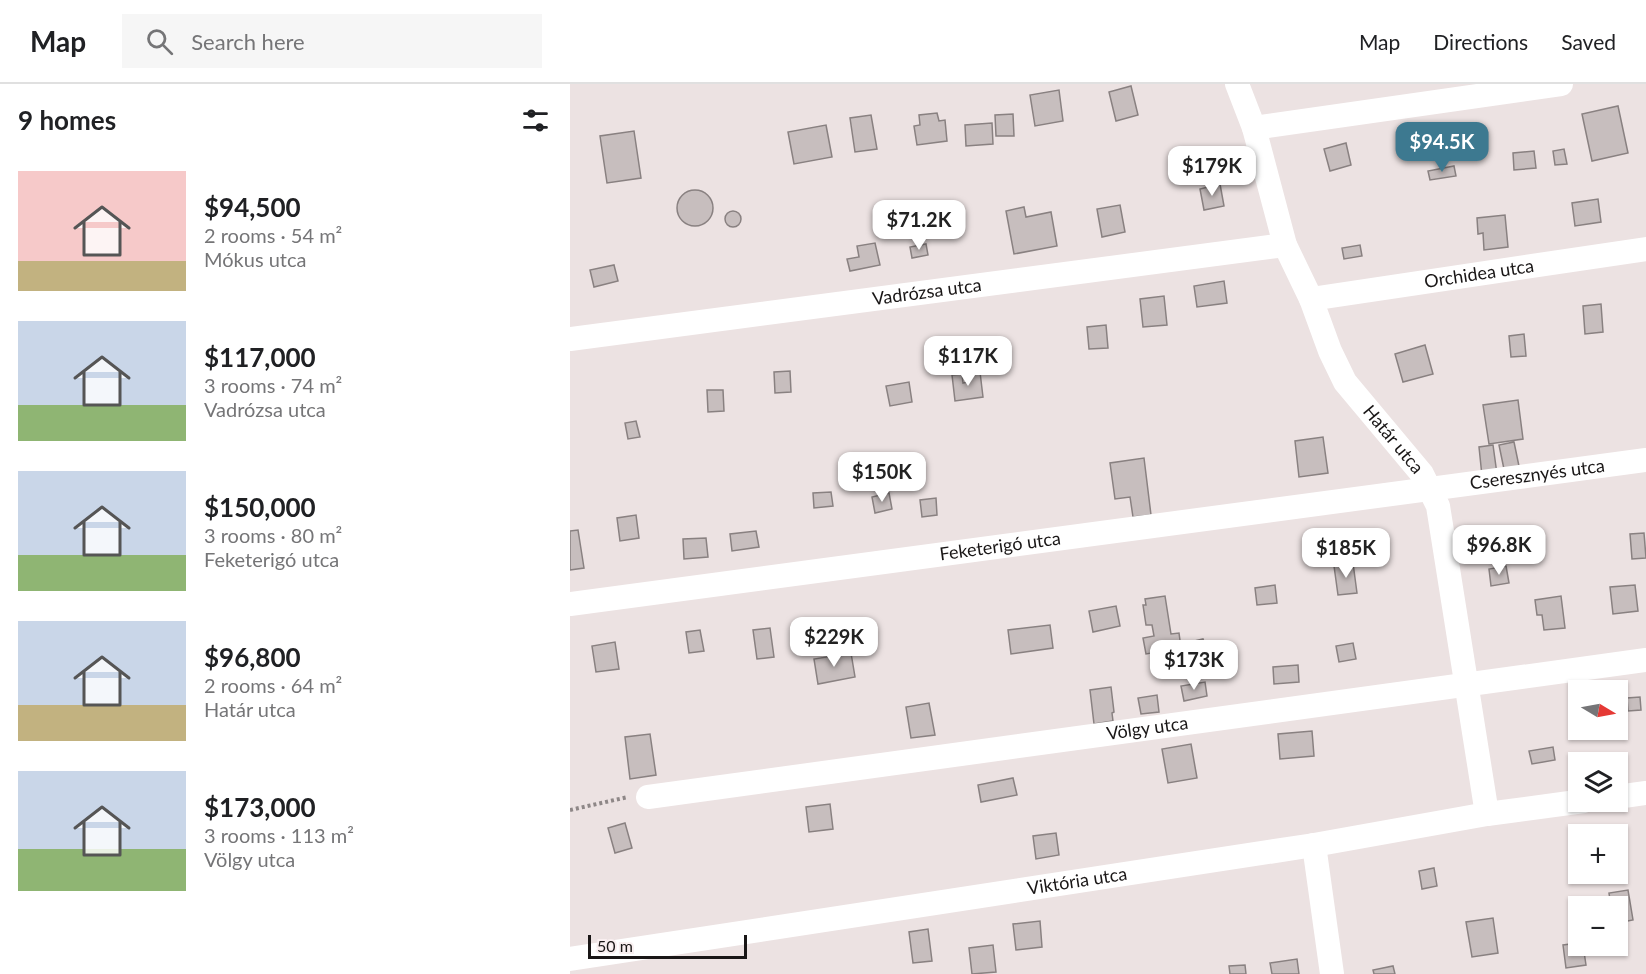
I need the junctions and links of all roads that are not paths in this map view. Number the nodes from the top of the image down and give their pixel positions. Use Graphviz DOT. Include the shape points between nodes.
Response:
graph roads {
  1 [pos="1237,84"];
  2 [pos="1561,84"];
  3 [pos="1254,128"];
  4 [pos="1285,245"];
  5 [pos="1646,249"];
  6 [pos="1311,299"];
  7 [pos="570,339"];
  8 [pos="1646,460"];
  9 [pos="1431,490"];
  10 [pos="570,604"];
  11 [pos="1646,660"];
  12 [pos="1468,686"];
  13 [pos="1646,793"];
  14 [pos="1628,795"];
  15 [pos="648,796"];
  16 [pos="1568,803"];
  17 [pos="1487,814"];
  18 [pos="1314,845"];
  19 [pos="570,959"];
  20 [pos="1332,974"];
  1 -- 3 [label="street, Határ utca"];
  2 -- 3 [label="street"];
  3 -- 4 [label="street, Határ utca"];
  4 -- 6 [label="street, Határ utca"];
  4 -- 7 [label="street, Vadrózsa utca"];
  5 -- 6 [label="street, Orchidea utca"];
  6 -- 9 [label="street, Határ utca" via="1344,382 1422,474"];
  8 -- 9 [label="street, Cseresznyés utca"];
  9 -- 10 [label="street, Feketerigó utca"];
  9 -- 12 [label="street, Határ utca" via="1438,506"];
  11 -- 12 [label="street, Völgy utca"];
  12 -- 15 [label="street, Völgy utca"];
  12 -- 17 [label="street, Határ utca"];
  13 -- 14 [label="street"];
  16 -- 17 [label="street, Viktória utca"];
  17 -- 18 [label="street, Viktória utca"];
  18 -- 19 [label="street, Viktória utca"];
  18 -- 20 [label="street"];
}
